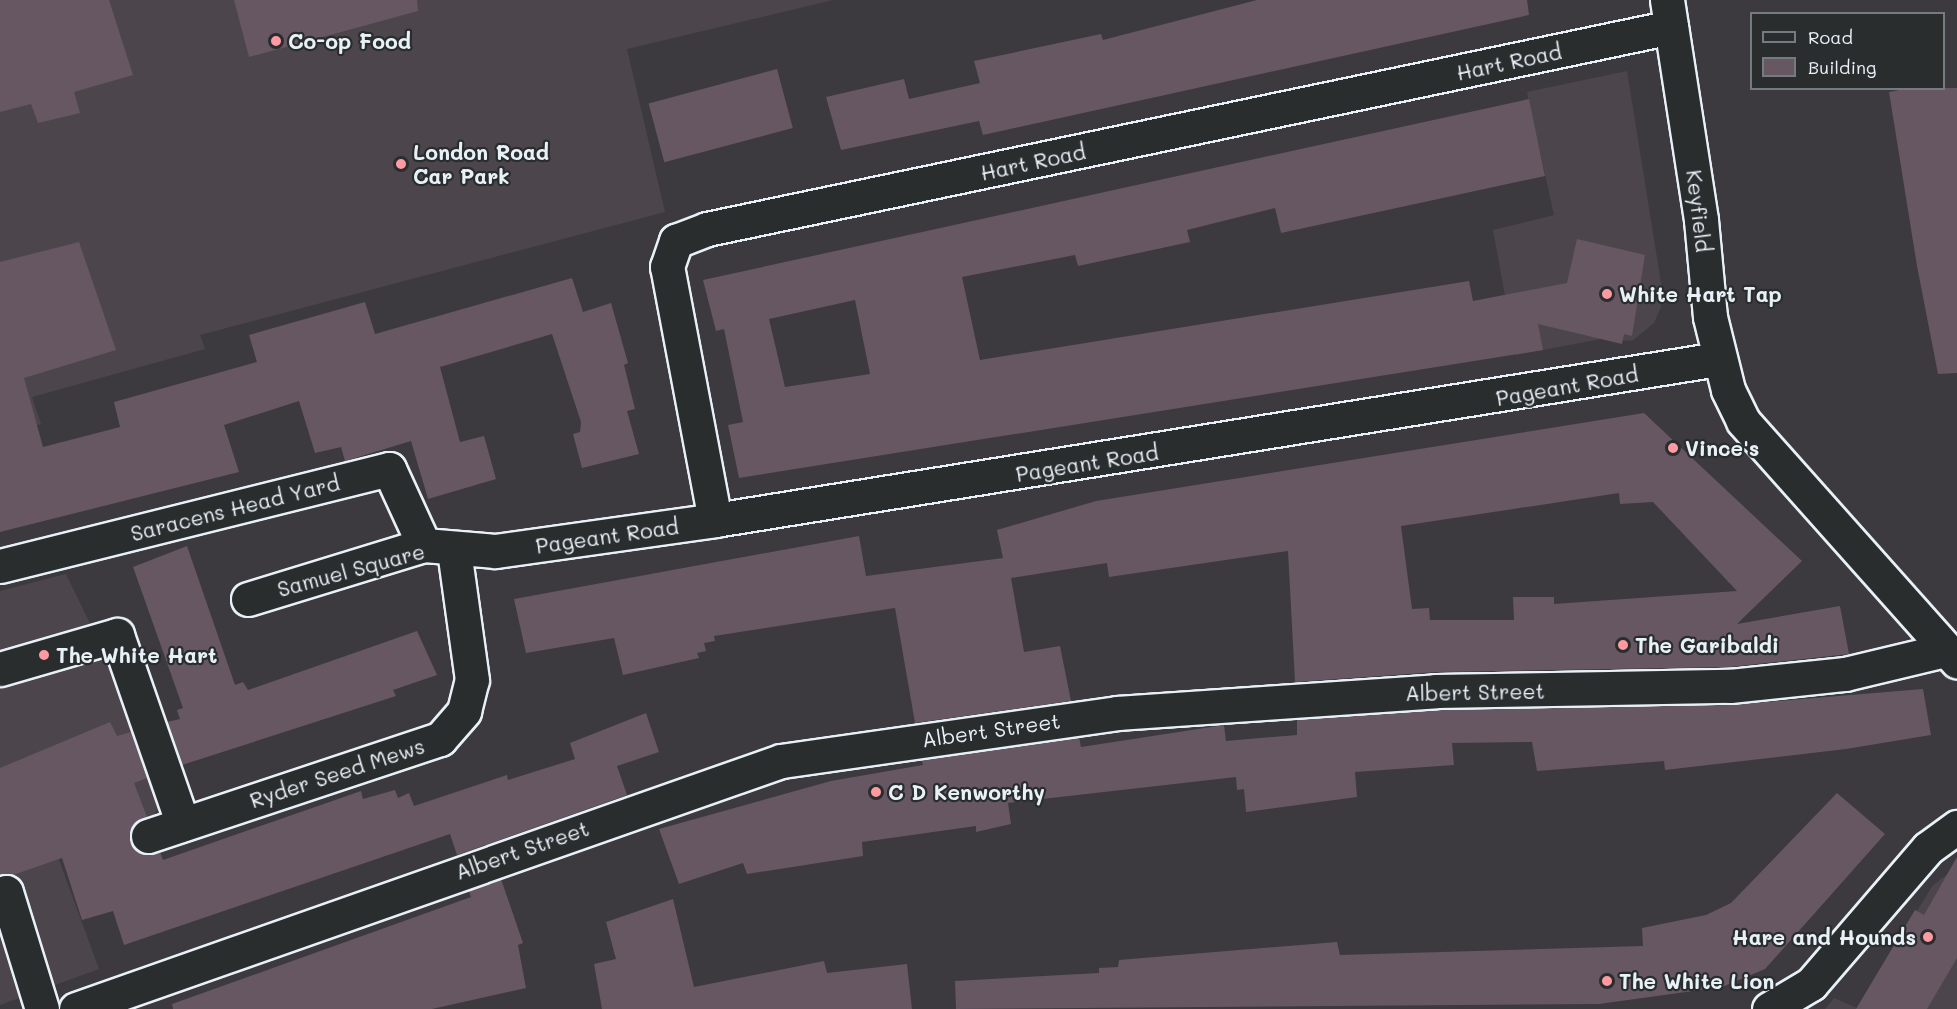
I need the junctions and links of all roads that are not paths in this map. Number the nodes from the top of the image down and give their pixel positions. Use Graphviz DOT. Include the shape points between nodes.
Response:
graph roads {
  1 [pos="1669,14"];
  2 [pos="1718,359"];
  3 [pos="716,520"];
  4 [pos="439,548"];
  5 [pos="0,566"];
  6 [pos="248,599"];
  7 [pos="1951,656"];
  8 [pos="0,669"];
  9 [pos="183,824"];
  10 [pos="1957,826"];
  11 [pos="148,836"];
  12 [pos="0,894"];
  13 [pos="42,1009"];
  14 [pos="75,1009"];
  15 [pos="1768,1009"];
  1 -- 2 [label="street, Keyfield"];
  1 -- 3 [label="street, Hart Road" via="707,229 676,241 667,267"];
  2 -- 3 [label="street, Pageant Road"];
  2 -- 7 [label="street, Keyfield" via="1743,421"];
  3 -- 4 [label="street, Pageant Road" via="495,551"];
  4 -- 5 [label="street, Saracens Head Yard" via="389,469"];
  4 -- 6 [label="street, Samuel Square"];
  4 -- 9 [label="street, Ryder Seed Mews" via="472,680 464,711 440,739"];
  7 -- 14 [label="street, Albert Street" via="1845,674 1730,686 1436,691 1117,713 781,761"];
  8 -- 9 [label="street" via="117,635"];
  9 -- 11 [label="street, Ryder Seed Mews"];
  10 -- 15 [label="street" via="1928,848 1811,984"];
  12 -- 13 [label="street" via="6,892"];
}
